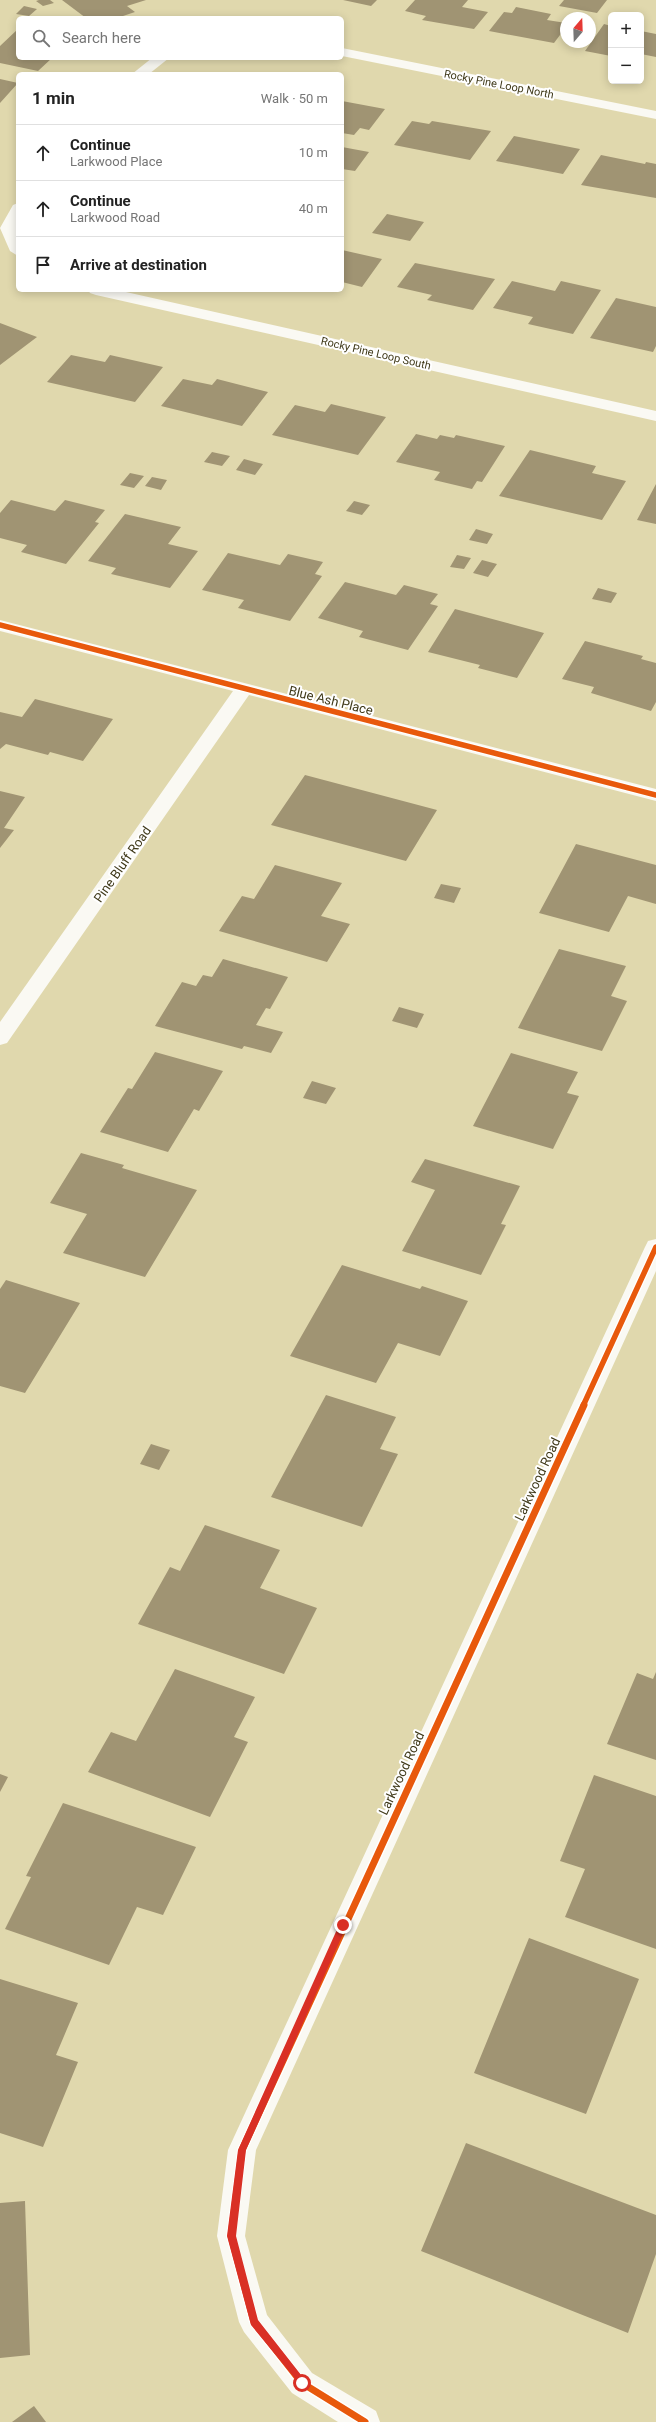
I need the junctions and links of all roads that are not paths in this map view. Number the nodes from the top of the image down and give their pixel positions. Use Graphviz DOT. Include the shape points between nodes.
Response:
graph roads {
  1 [pos="344,52"];
  2 [pos="159,60"];
  3 [pos="142,72"];
  4 [pos="656,115"];
  5 [pos="16,212"];
  6 [pos="16,246"];
  7 [pos="105,292"];
  8 [pos="656,416"];
  9 [pos="0,625"];
  10 [pos="244,689"];
  11 [pos="656,795"];
  12 [pos="0,1038"];
  13 [pos="656,1248"];
  14 [pos="365,2422"];
  1 -- 4 [label="street, Rocky Pine Loop North"];
  2 -- 3 [label="street"];
  5 -- 6 [label="street" via="8,228"];
  7 -- 8 [label="street, Rocky Pine Loop South"];
  9 -- 10 [label="street, Blue Ash Place"];
  10 -- 11 [label="street, Blue Ash Place"];
  10 -- 12 [label="street, Pine Bluff Road"];
  13 -- 14 [label="street, Larkwood Road" via="343,1925 242,2150 231,2236 254,2322 302,2383"];
}
